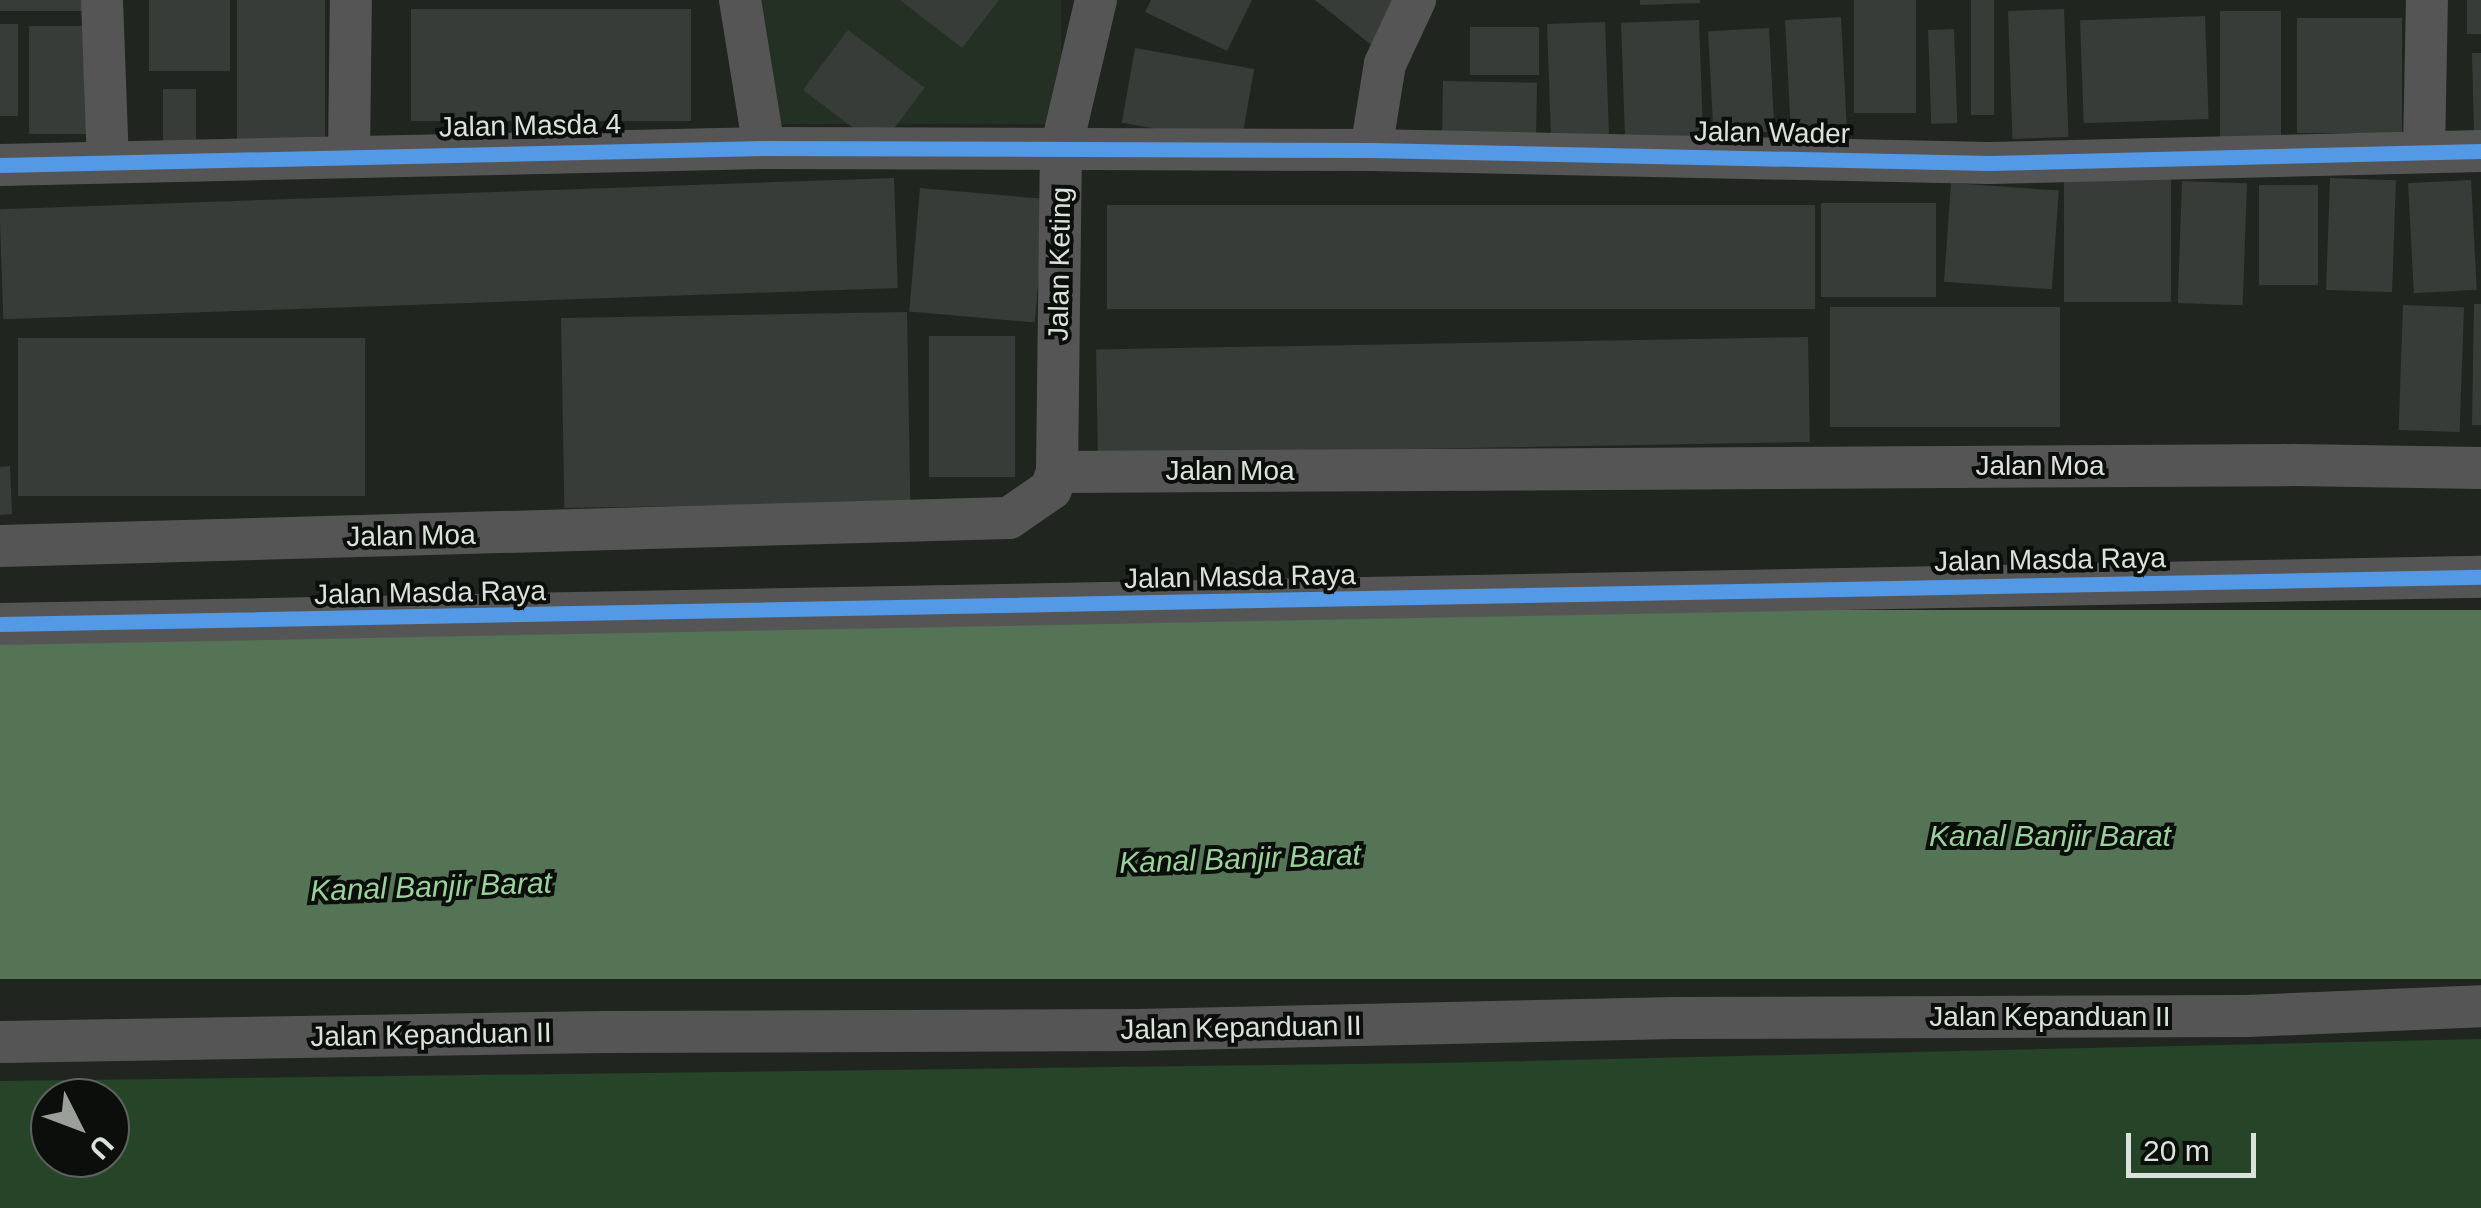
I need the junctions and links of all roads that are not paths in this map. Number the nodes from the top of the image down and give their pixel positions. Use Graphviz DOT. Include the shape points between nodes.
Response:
graph roads {
  1 [pos="102,0"];
  2 [pos="351,0"];
  3 [pos="740,0"];
  4 [pos="1096,0"];
  5 [pos="1415,0"];
  6 [pos="2427,0"];
  7 [pos="764,148"];
  8 [pos="1062,150"];
  9 [pos="1371,150"];
  10 [pos="2424,152"];
  11 [pos="2481,152"];
  12 [pos="348,154"];
  13 [pos="108,161"];
  14 [pos="0,165"];
  15 [pos="2481,468"];
  16 [pos="1058,472"];
  17 [pos="0,546"];
  18 [pos="2481,577"];
  19 [pos="0,624"];
  20 [pos="2481,1006"];
  21 [pos="0,1042"];
  1 -- 13 [label="street"];
  2 -- 12 [label="street"];
  3 -- 7 [label="street"];
  4 -- 8 [label="street, Jalan Keting"];
  5 -- 9 [label="street" via="1385,64"];
  6 -- 10 [label="street"];
  7 -- 8 [label="street, Jalan Masda 4"];
  7 -- 12 [label="street, Jalan Masda 4"];
  8 -- 9 [label="street, Jalan Wader"];
  8 -- 16 [label="street, Jalan Keting"];
  9 -- 10 [label="street, Jalan Wader" via="1989,163"];
  10 -- 11 [label="street, Jalan Wader"];
  12 -- 13 [label="street, Jalan Masda 4"];
  13 -- 14 [label="street, Jalan Masda 4"];
  15 -- 16 [label="street, Jalan Moa"];
  16 -- 17 [label="street, Jalan Moa" via="1032,506 1009,518 976,522"];
  18 -- 19 [label="street, Jalan Masda Raya"];
  20 -- 21 [label="street, Jalan Kepanduan II" via="2247,1016"];
}
